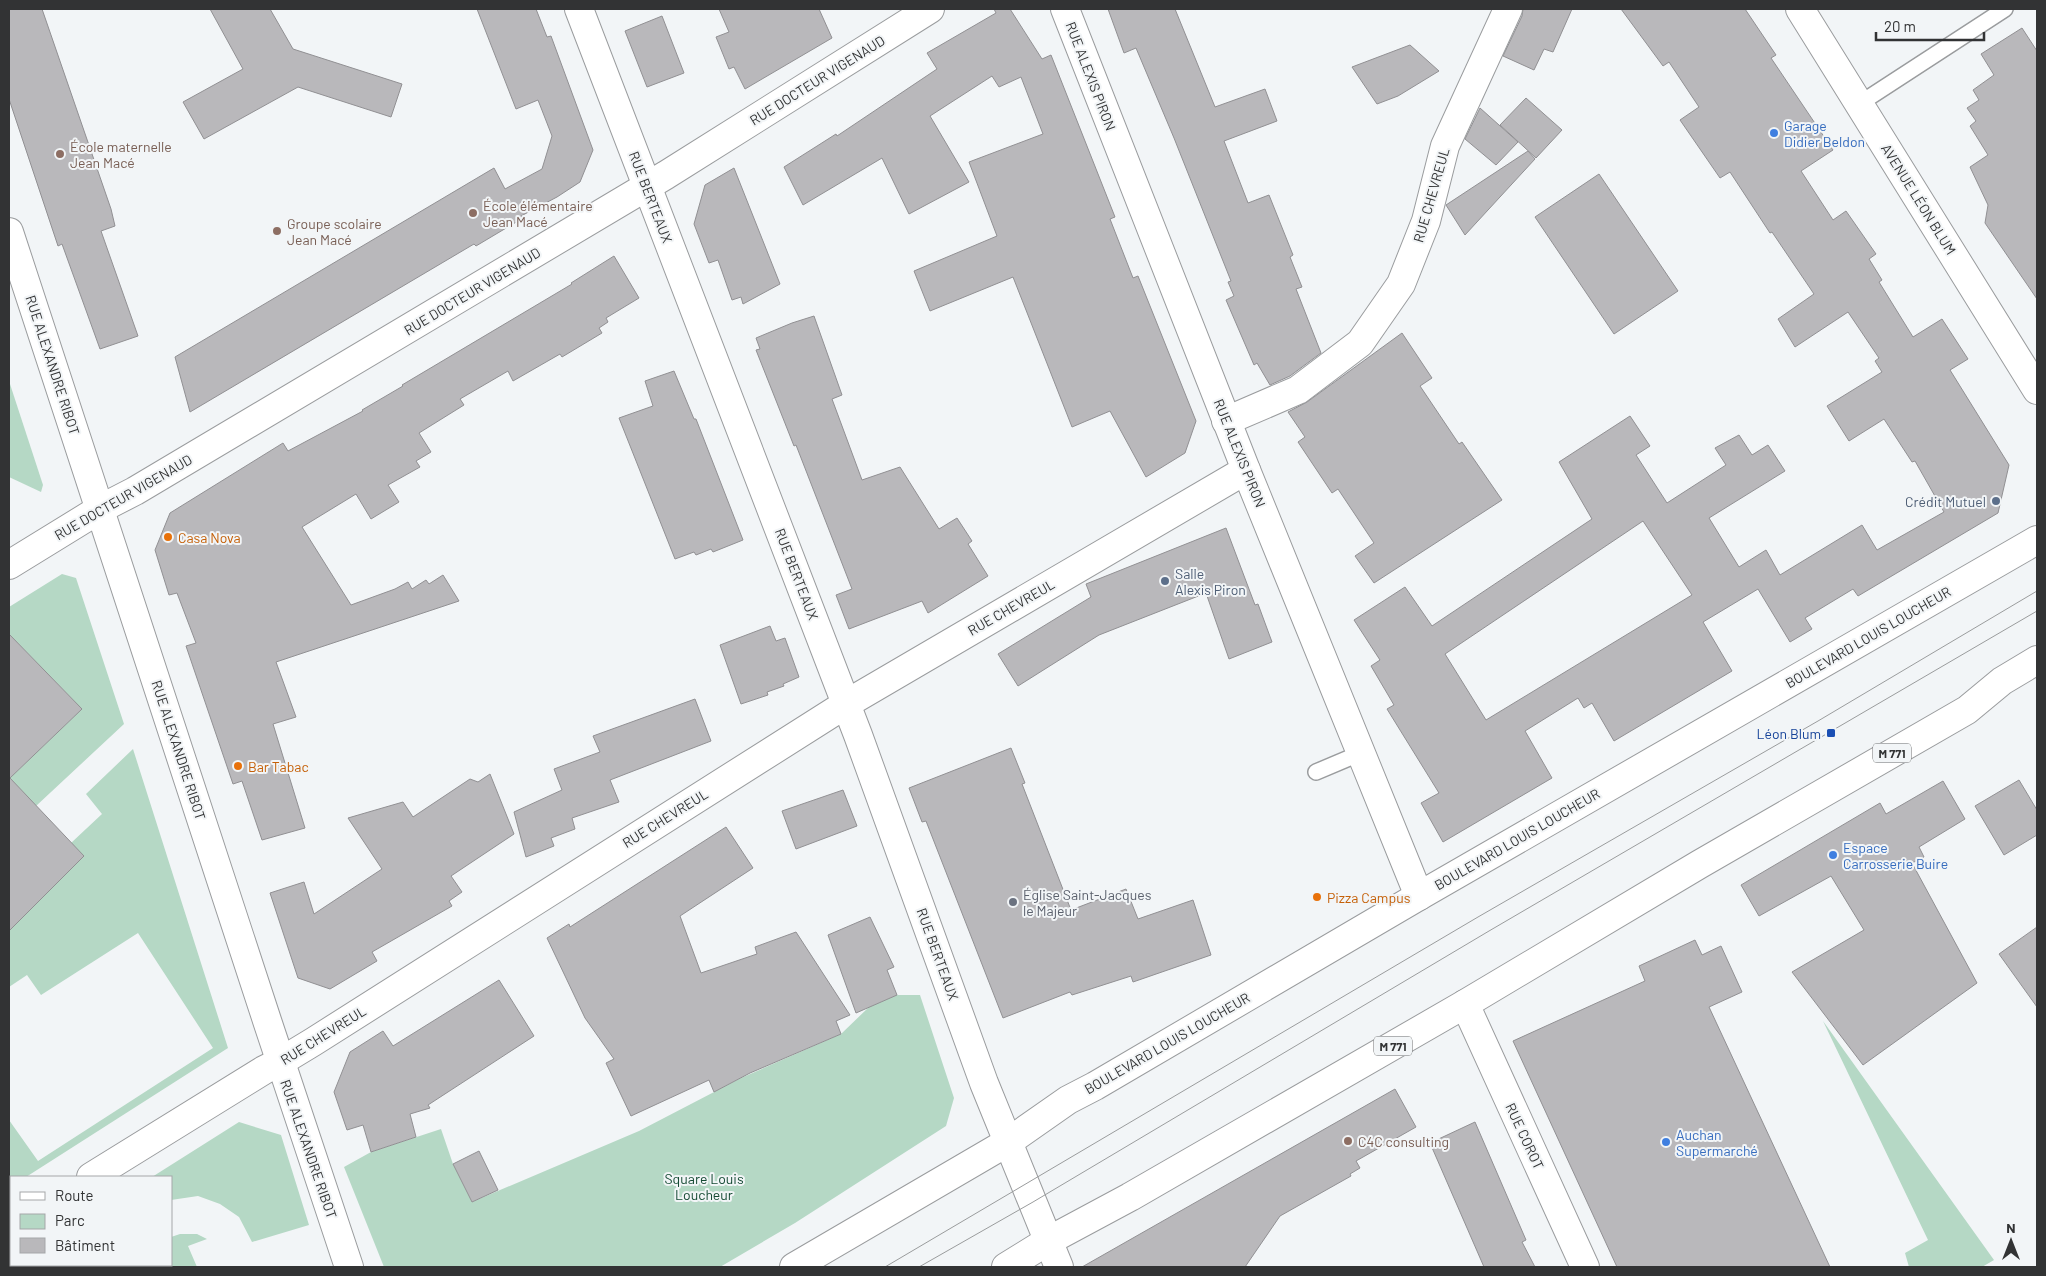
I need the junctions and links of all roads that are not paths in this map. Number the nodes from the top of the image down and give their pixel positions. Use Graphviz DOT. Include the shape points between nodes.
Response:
graph roads {
  1 [pos="579,9"];
  2 [pos="930,9"];
  3 [pos="1065,9"];
  4 [pos="1508,9"];
  5 [pos="1800,9"];
  6 [pos="2005,9"];
  7 [pos="1859,104"];
  8 [pos="647,187"];
  9 [pos="9,232"];
  10 [pos="2037,390"];
  11 [pos="1226,421"];
  12 [pos="1246,470"];
  13 [pos="100,509"];
  14 [pos="2037,540"];
  15 [pos="9,565"];
  16 [pos="2037,660"];
  17 [pos="846,704"];
  18 [pos="1361,753"];
  19 [pos="1316,772"];
  20 [pos="1419,896"];
  21 [pos="1465,1004"];
  22 [pos="280,1062"];
  23 [pos="1008,1142"];
  24 [pos="93,1176"];
  25 [pos="1048,1241"];
  26 [pos="349,1267"];
  27 [pos="794,1267"];
  28 [pos="1006,1267"];
  29 [pos="1059,1267"];
  30 [pos="1585,1267"];
  1 -- 8 [label="street, RUE BERTEAUX"];
  2 -- 8 [label="street, RUE DOCTEUR VIGENAUD"];
  3 -- 11 [label="street, RUE ALEXIS PIRON"];
  4 -- 11 [label="street, RUE CHEVREUL" via="1445,146 1426,221 1402,284 1360,343 1298,390"];
  5 -- 7 [label="street, AVENUE LÉON BLUM"];
  6 -- 7 [label="lane"];
  7 -- 10 [label="street, AVENUE LÉON BLUM"];
  8 -- 13 [label="street, RUE DOCTEUR VIGENAUD" via="144,486"];
  8 -- 17 [label="street, RUE BERTEAUX"];
  9 -- 13 [label="street, RUE ALEXANDRE RIBOT"];
  11 -- 12 [label="street, RUE ALEXIS PIRON"];
  12 -- 17 [label="street, RUE CHEVREUL"];
  12 -- 18 [label="street, RUE ALEXIS PIRON"];
  13 -- 15 [label="street, RUE DOCTEUR VIGENAUD"];
  13 -- 22 [label="street, RUE ALEXANDRE RIBOT"];
  14 -- 20 [label="street, BOULEVARD LOUIS LOUCHEUR"];
  16 -- 21 [label="street, M 771" via="2002,681 1967,710"];
  17 -- 22 [label="street, RUE CHEVREUL"];
  17 -- 23 [label="street, RUE BERTEAUX"];
  18 -- 19 [label="lane"];
  18 -- 20 [label="street, RUE ALEXIS PIRON"];
  20 -- 23 [label="street, BOULEVARD LOUIS LOUCHEUR" via="1068,1100"];
  21 -- 25 [label="street, M 771"];
  21 -- 30 [label="street, RUE COROT"];
  22 -- 24 [label="street, RUE CHEVREUL"];
  22 -- 26 [label="street, RUE ALEXANDRE RIBOT"];
  23 -- 25 [label="street, RUE BERTEAUX"];
  23 -- 27 [label="street, BOULEVARD LOUIS LOUCHEUR"];
  25 -- 28 [label="street, M 771"];
  25 -- 29 [label="street, RUE BERTEAUX"];
}
